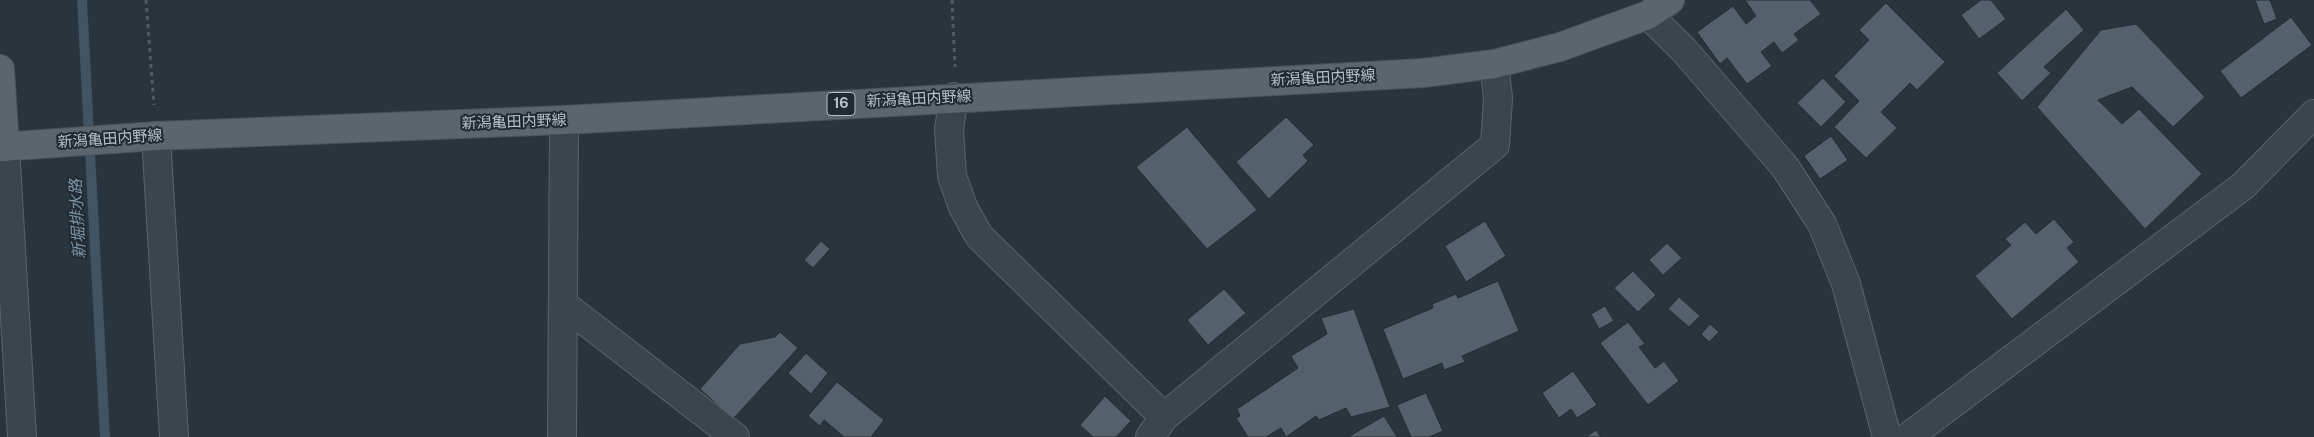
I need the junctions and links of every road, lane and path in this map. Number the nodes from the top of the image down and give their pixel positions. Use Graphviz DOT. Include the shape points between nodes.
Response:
graph roads {
  1 [pos="146,0"];
  2 [pos="952,0"];
  3 [pos="1670,0"];
  4 [pos="1648,15"];
  5 [pos="1494,64"];
  6 [pos="0,70"];
  7 [pos="954,97"];
  8 [pos="2314,114"];
  9 [pos="564,120"];
  10 [pos="156,136"];
  11 [pos="2,147"];
  12 [pos="563,304"];
  13 [pos="1157,427"];
  14 [pos="22,437"];
  15 [pos="174,437"];
  16 [pos="562,437"];
  17 [pos="735,437"];
  18 [pos="1887,437"];
  19 [pos="1908,437"];
  1 -- 10 [label="path"];
  2 -- 7 [label="path" via="956,55"];
  3 -- 4 [label="main road, 新潟亀田内野線 / 16"];
  4 -- 5 [label="main road, 新潟亀田内野線 / 16" via="1560,47"];
  4 -- 18 [label="street" via="1683,48 1785,167 1822,224 1846,284"];
  5 -- 7 [label="main road, 新潟亀田内野線 / 16" via="1423,73"];
  5 -- 13 [label="street" via="1498,98 1495,145"];
  6 -- 11 [label="main road"];
  7 -- 9 [label="main road, 新潟亀田内野線 / 16"];
  7 -- 13 [label="street" via="949,129 952,176 962,207 979,236"];
  8 -- 19 [label="street" via="2243,186"];
  9 -- 10 [label="main road, 新潟亀田内野線 / 16"];
  9 -- 12 [label="street"];
  10 -- 11 [label="main road, 新潟亀田内野線 / 16"];
  10 -- 15 [label="street"];
  11 -- 14 [label="street"];
  12 -- 16 [label="street"];
  12 -- 17 [label="street"];
}
